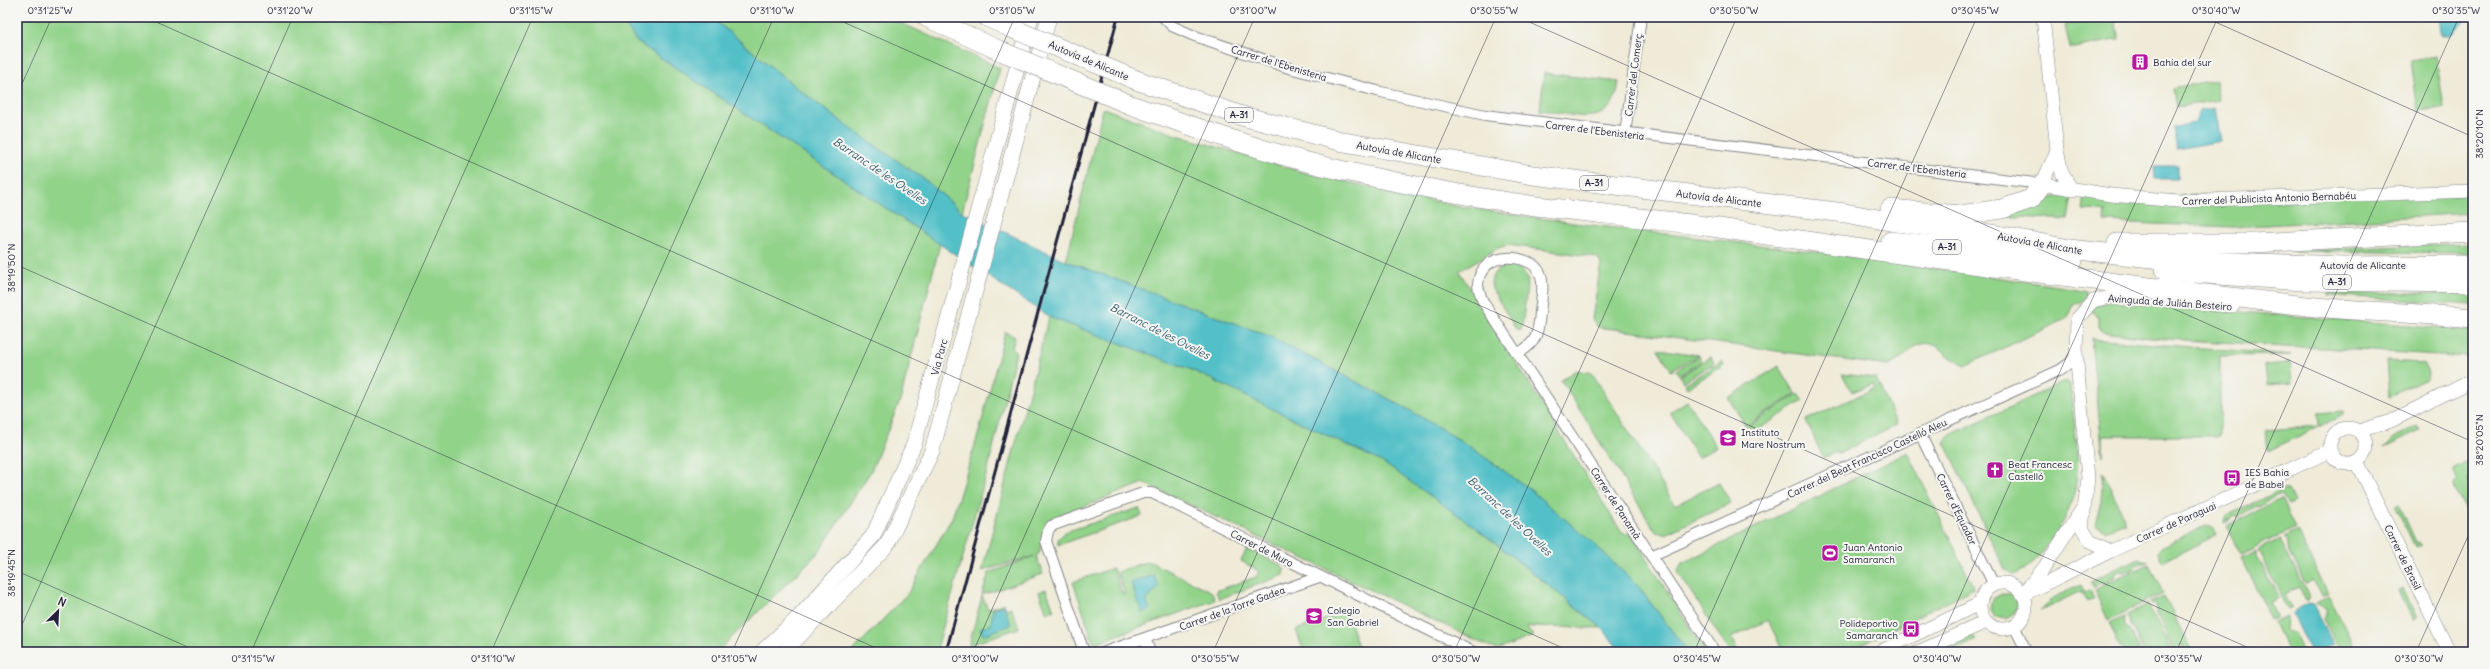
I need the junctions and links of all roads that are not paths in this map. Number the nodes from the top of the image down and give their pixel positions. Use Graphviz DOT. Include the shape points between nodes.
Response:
graph roads {
  1 [pos="926,17"];
  2 [pos="987,17"];
  3 [pos="1031,17"];
  4 [pos="1049,17"];
  5 [pos="1163,17"];
  6 [pos="1640,17"];
  7 [pos="2043,17"];
  8 [pos="1625,134"];
  9 [pos="2057,150"];
  10 [pos="2042,184"];
  11 [pos="2072,190"];
  12 [pos="2473,191"];
  13 [pos="1845,213"];
  14 [pos="1692,224"];
  15 [pos="2473,232"];
  16 [pos="1998,235"];
  17 [pos="2473,265"];
  18 [pos="2473,283"];
  19 [pos="2316,307"];
  20 [pos="2473,318"];
  21 [pos="1519,353"];
  22 [pos="2076,353"];
  23 [pos="2473,380"];
  24 [pos="2359,432"];
  25 [pos="1920,434"];
  26 [pos="2330,451"];
  27 [pos="2357,462"];
  28 [pos="2084,506"];
  29 [pos="2111,551"];
  30 [pos="1652,556"];
  31 [pos="1319,577"];
  32 [pos="1994,585"];
  33 [pos="2023,594"];
  34 [pos="1979,604"];
  35 [pos="1986,622"];
  36 [pos="2014,626"];
  37 [pos="1145,638"];
  38 [pos="762,652"];
  39 [pos="784,652"];
  40 [pos="1084,652"];
  41 [pos="1105,652"];
  42 [pos="1150,652"];
  43 [pos="1473,652"];
  44 [pos="1715,652"];
  45 [pos="1879,652"];
  46 [pos="1918,652"];
  47 [pos="2027,652"];
  48 [pos="2449,652"];
  1 -- 14 [label="highway, A-31, bridge" via="1131,106 1246,144 1336,169 1432,189 1529,205"];
  2 -- 13 [label="highway, Autovía de Alicante / A-31, bridge" via="1136,80 1242,116 1344,142 1533,175"];
  3 -- 38 [label="main road, Via Parc" via="914,444 873,536 800,616"];
  4 -- 39 [label="main road, Via Parc" via="932,451 887,545"];
  5 -- 8 [label="street, Carrer de l'Ebenisteria" via="1172,26 1192,35 1289,68 1381,92 1485,115"];
  6 -- 8 [label="street, Carrer del Comerç"];
  7 -- 9 [label="street"];
  8 -- 10 [label="street, Carrer de l'Ebenisteria"];
  9 -- 10 [label="street"];
  9 -- 11 [label="street" via="2062,173"];
  10 -- 11 [label="street, Carrer del Publicista Antonio Bernabéu"];
  10 -- 13 [label="highway" via="2031,199 2002,209 1960,215 1877,208"];
  11 -- 12 [label="street, Carrer del Publicista Antonio Bernabéu" via="2178,202"];
  13 -- 16 [label="highway, Autovía de Alicante / A-31" via="1889,222"];
  14 -- 18 [label="highway, Autovía de Alicante / A-31" via="1781,229 2202,275 2301,281"];
  14 -- 19 [label="highway" via="1975,266"];
  15 -- 16 [label="highway" via="2199,244 2121,243"];
  16 -- 17 [label="highway, Autovía de Alicante / A-31" via="2069,249 2170,260 2336,266"];
  19 -- 20 [label="highway"];
  19 -- 22 [label="street, Avinguda de Julián Besteiro" via="2279,310 2104,297 2087,306 2078,319"];
  21 -- 21 [label="street, Carrer de Panamà" via="1533,345 1539,329 1542,283 1540,272 1530,263 1497,258 1488,262 1478,285 1483,302"];
  21 -- 30 [label="street, Carrer de Panamà"];
  22 -- 25 [label="street, Carrer del Beat Francisco Castelló Aleu" via="2070,363 2060,370"];
  22 -- 28 [label="street, Avinguda de Julián Besteiro" via="2087,452 2088,478"];
  23 -- 24 [label="street" via="2391,421"];
  24 -- 26 [label="street" via="2348,428 2337,431 2330,440"];
  24 -- 27 [label="street" via="2364,437 2366,447 2362,458"];
  25 -- 30 [label="street, Carrer del Beat Francisco Castelló Aleu"];
  25 -- 32 [label="street, Carrer d'Equador"];
  26 -- 27 [label="street" via="2341,463"];
  26 -- 29 [label="street, Carrer de Paraguai"];
  27 -- 48 [label="street, Carrer de Brasil"];
  28 -- 29 [label="street, Avinguda de Julián Besteiro" via="2082,528 2085,536"];
  28 -- 33 [label="street, Avinguda de Julián Besteiro" via="2044,568"];
  29 -- 33 [label="street, Carrer de Paraguai"];
  30 -- 44 [label="street, Carrer de Panamà"];
  31 -- 37 [label="street, Carrer de la Torre Gadea"];
  31 -- 40 [label="street, Carrer de Muro" via="1152,492 1143,493 1051,526 1048,531 1046,541"];
  31 -- 43 [label="street, Carrer de Muro" via="1364,596"];
  32 -- 33 [label="street" via="2009,583"];
  32 -- 34 [label="street" via="1982,595"];
  33 -- 36 [label="street" via="2026,605 2024,615"];
  34 -- 35 [label="street"];
  34 -- 45 [label="street"];
  35 -- 36 [label="street" via="1997,628"];
  35 -- 46 [label="street"];
  36 -- 47 [label="street"];
  37 -- 41 [label="street, Carrer de la Torre Gadea"];
  37 -- 42 [label="street"];
}
